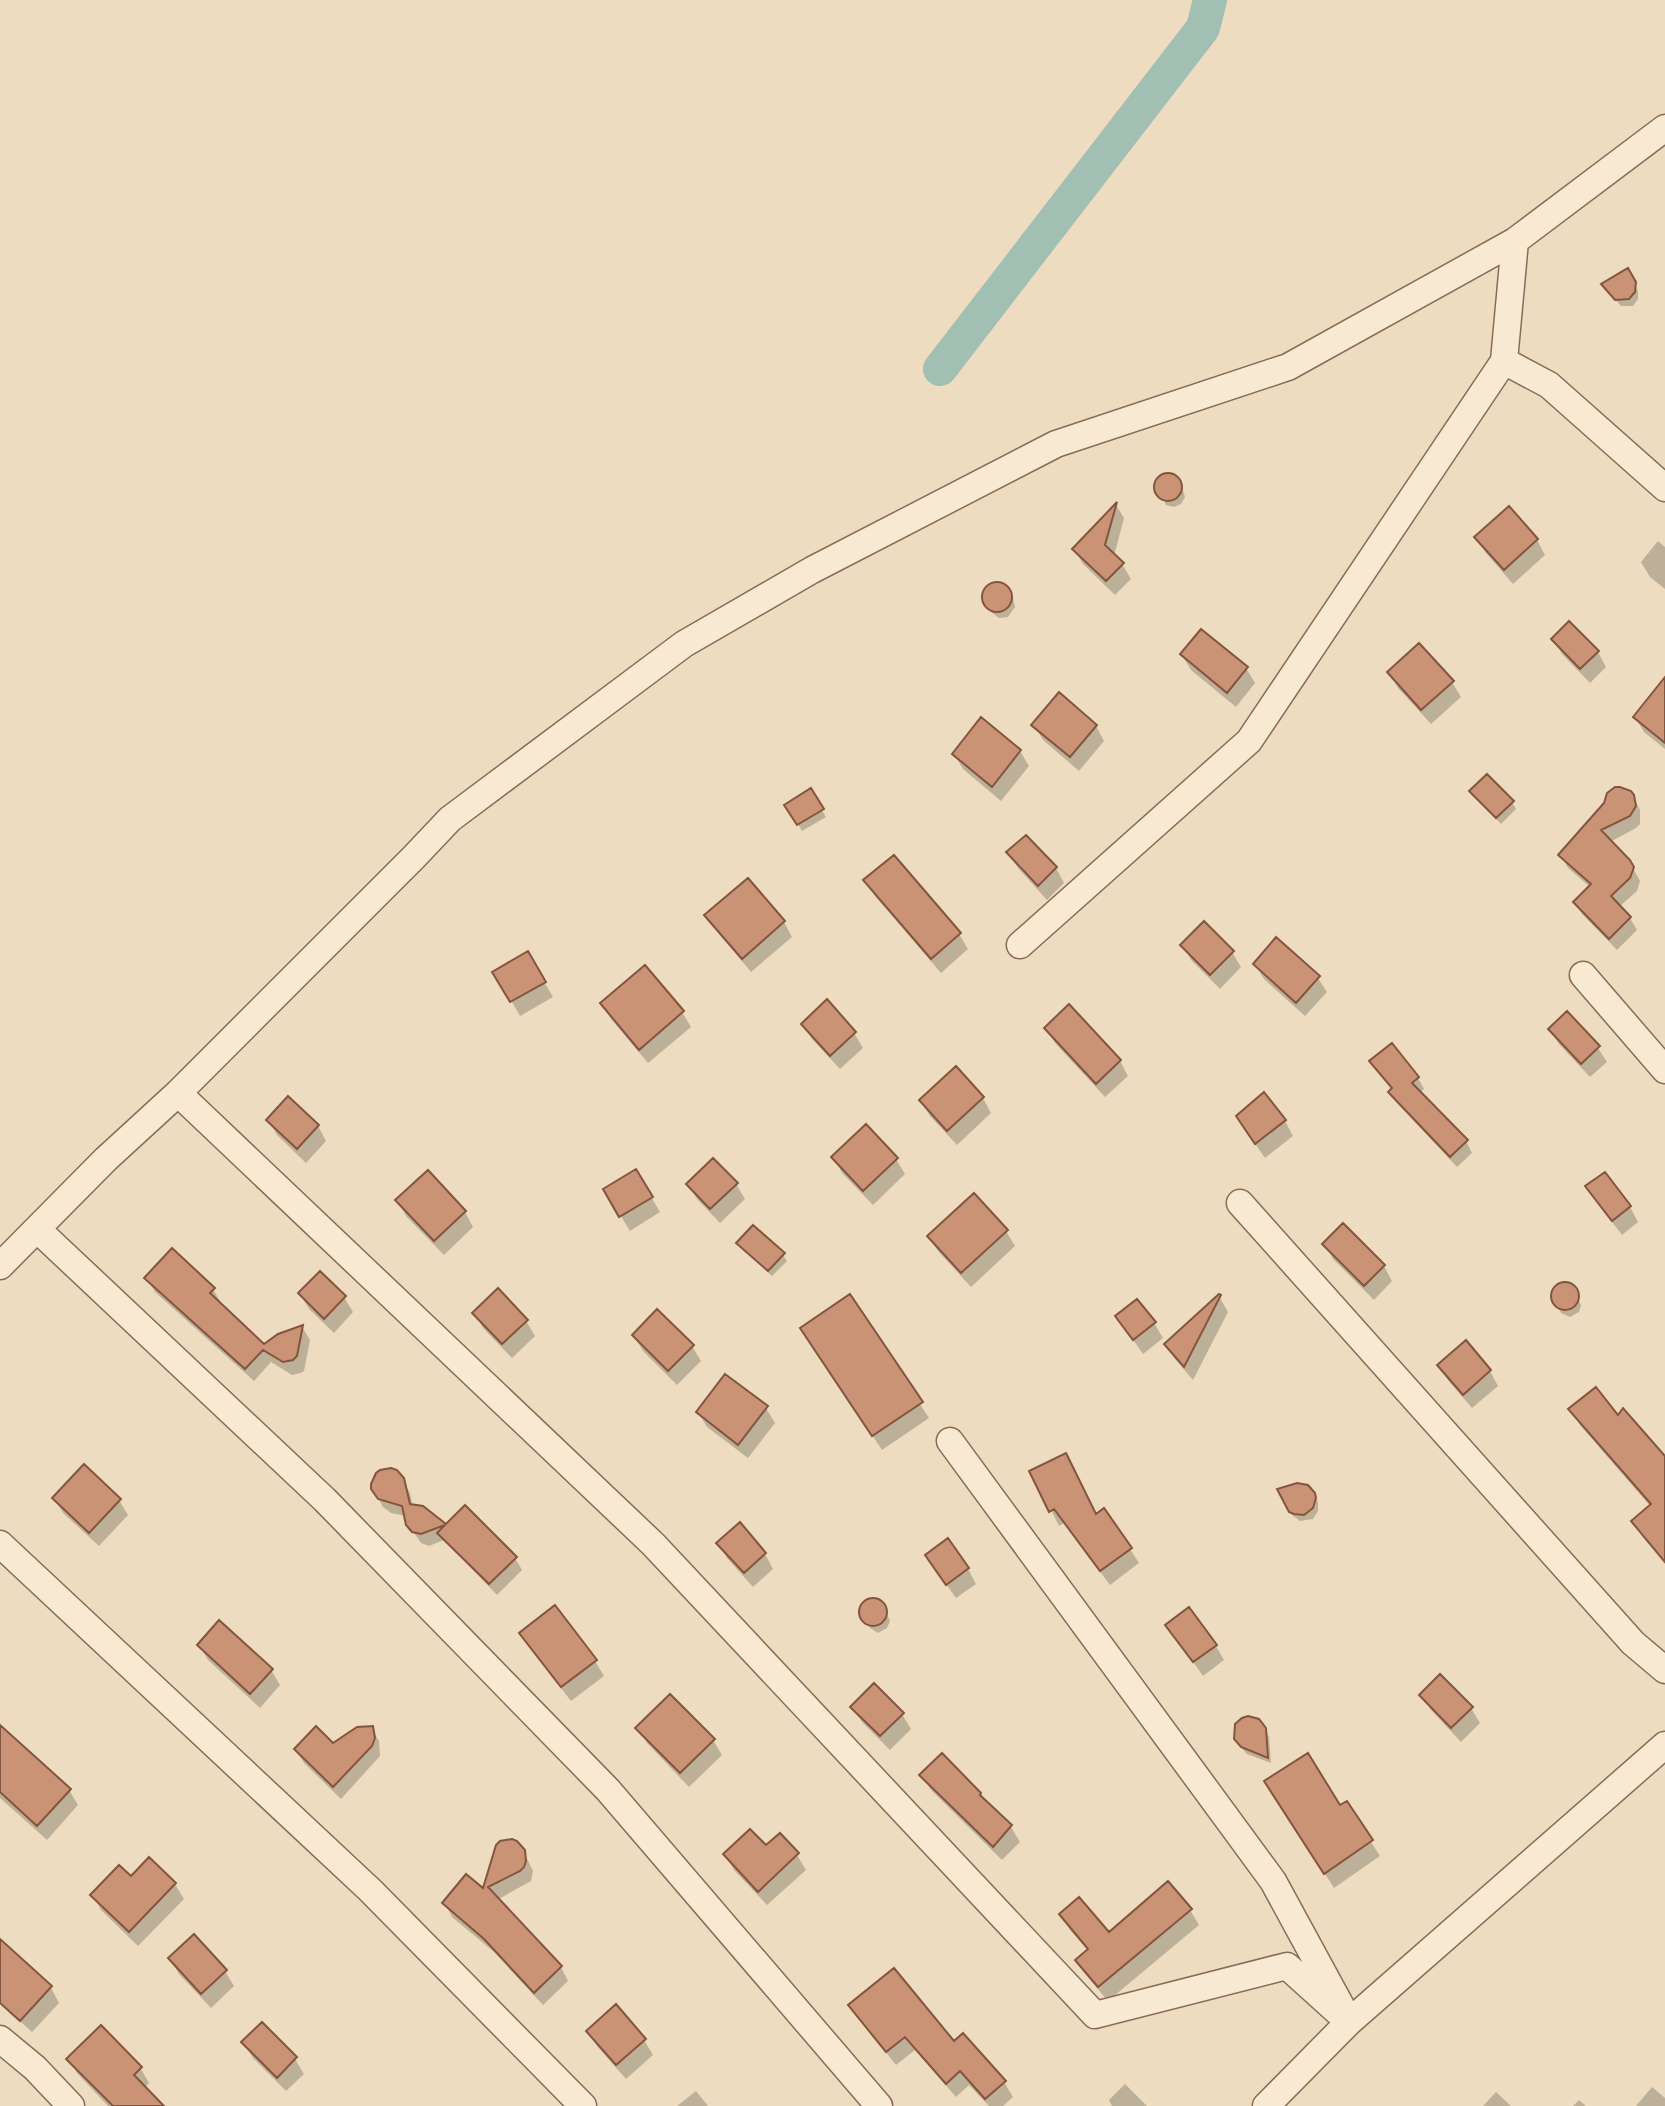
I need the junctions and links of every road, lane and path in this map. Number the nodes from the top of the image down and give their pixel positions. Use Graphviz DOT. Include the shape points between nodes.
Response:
graph roads {
  1 [pos="1665,128"];
  2 [pos="1515,241"];
  3 [pos="1504,361"];
  4 [pos="1665,488"];
  5 [pos="1020,945"];
  6 [pos="1583,975"];
  7 [pos="1665,1070"];
  8 [pos="178,1093"];
  9 [pos="1240,1203"];
  10 [pos="37,1229"];
  11 [pos="0,1266"];
  12 [pos="950,1441"];
  13 [pos="0,1544"];
  14 [pos="1665,1670"];
  15 [pos="1665,1745"];
  16 [pos="1349,2022"];
  17 [pos="0,2039"];
  18 [pos="71,2106"];
  19 [pos="583,2106"];
  20 [pos="879,2106"];
  21 [pos="1266,2106"];
  1 -- 2 [label="street"];
  2 -- 3 [label="street"];
  2 -- 8 [label="street" via="1288,367 1056,444 812,570 684,644 450,819"];
  3 -- 4 [label="street" via="1549,385"];
  3 -- 5 [label="street" via="1249,741"];
  6 -- 7 [label="street"];
  8 -- 10 [label="street"];
  8 -- 16 [label="street" via="653,1544 1095,2015 1287,1966"];
  9 -- 14 [label="street" via="1633,1643"];
  10 -- 11 [label="street"];
  10 -- 20 [label="street" via="325,1500 608,1790"];
  12 -- 16 [label="street" via="1273,1881"];
  13 -- 19 [label="street" via="370,1890"];
  15 -- 16 [label="street"];
  16 -- 21 [label="street"];
  17 -- 18 [label="street"];
}
